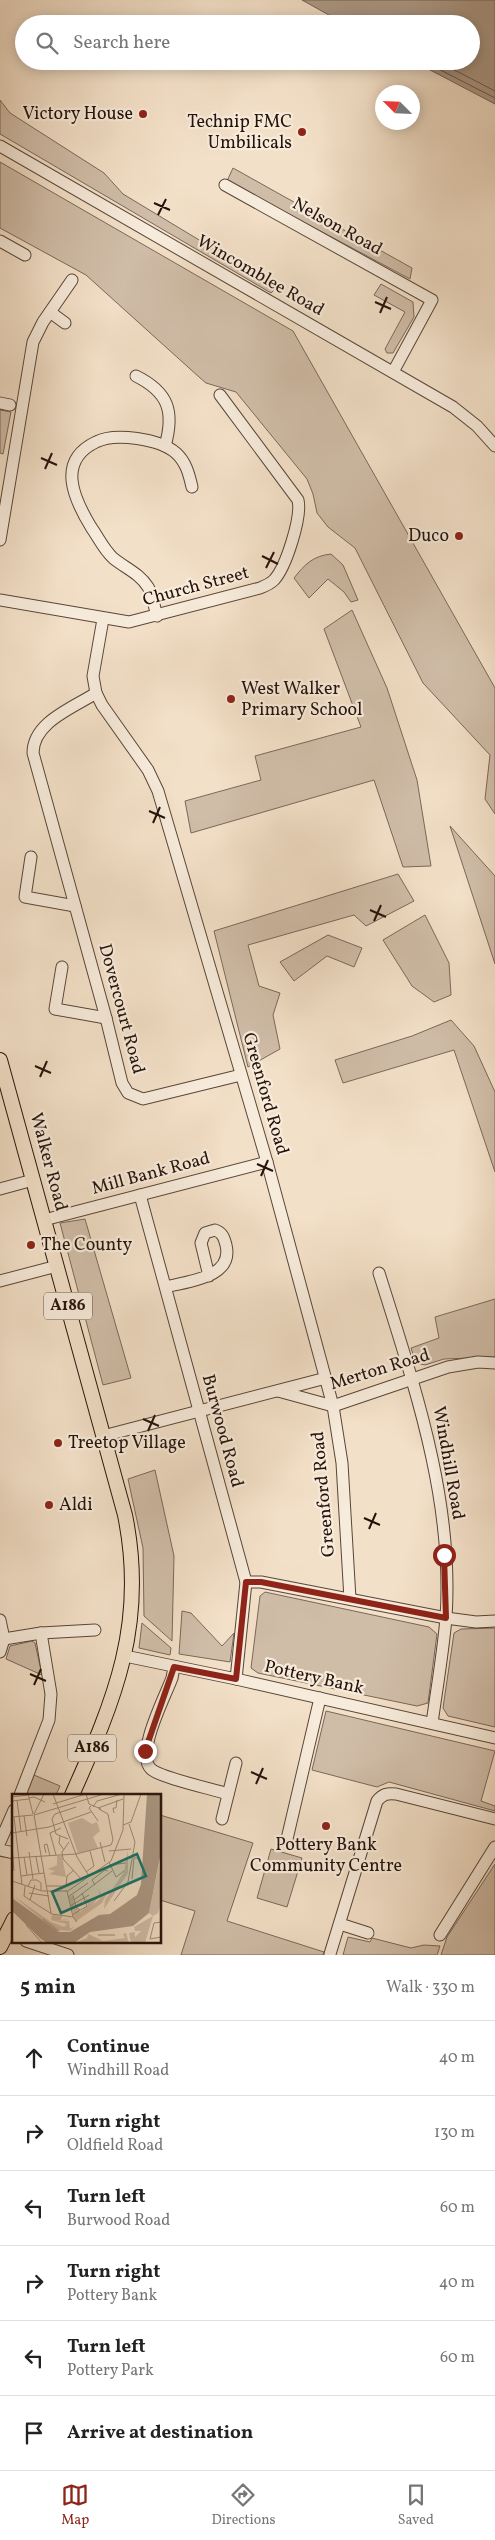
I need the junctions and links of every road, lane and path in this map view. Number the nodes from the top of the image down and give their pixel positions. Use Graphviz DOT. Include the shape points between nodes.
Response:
graph roads {
  1 [pos="0,146"];
  2 [pos="225,185"];
  3 [pos="0,241"];
  4 [pos="25,255"];
  5 [pos="72,280"];
  6 [pos="50,312"];
  7 [pos="65,323"];
  8 [pos="393,372"];
  9 [pos="136,376"];
  10 [pos="220,395"];
  11 [pos="165,446"];
  12 [pos="495,446"];
  13 [pos="192,487"];
  14 [pos="77,502"];
  15 [pos="66,508"];
  16 [pos="0,540"];
  17 [pos="0,600"];
  18 [pos="157,616"];
  19 [pos="103,619"];
  20 [pos="96,693"];
  21 [pos="32,858"];
  22 [pos="75,906"];
  23 [pos="62,968"];
  24 [pos="106,1018"];
  25 [pos="0,1060"];
  26 [pos="241,1075"];
  27 [pos="5,1098"];
  28 [pos="267,1162"];
  29 [pos="33,1180"];
  30 [pos="0,1188"];
  31 [pos="140,1194"];
  32 [pos="44,1220"];
  33 [pos="57,1266"];
  34 [pos="379,1273"];
  35 [pos="209,1276"];
  36 [pos="0,1281"];
  37 [pos="166,1287"];
  38 [pos="495,1363"];
  39 [pos="326,1378"];
  40 [pos="412,1378"];
  41 [pos="276,1391"];
  42 [pos="333,1406"];
  43 [pos="198,1411"];
  44 [pos="103,1436"];
  45 [pos="246,1582"];
  46 [pos="350,1599"];
  47 [pos="446,1618"];
  48 [pos="0,1620"];
  49 [pos="495,1622"];
  50 [pos="95,1630"];
  51 [pos="41,1633"];
  52 [pos="4,1639"];
  53 [pos="0,1652"];
  54 [pos="125,1656"];
  55 [pos="174,1667"];
  56 [pos="236,1679"];
  57 [pos="320,1698"];
  58 [pos="432,1724"];
  59 [pos="495,1738"];
  60 [pos="236,1763"];
  61 [pos="20,1794"];
  62 [pos="72,1794"];
  63 [pos="228,1794"];
  64 [pos="12,1815"];
  65 [pos="222,1818"];
  66 [pos="495,1819"];
  67 [pos="286,1839"];
  68 [pos="0,1842"];
  69 [pos="495,1847"];
  70 [pos="340,1924"];
  71 [pos="368,1933"];
  72 [pos="440,1935"];
  73 [pos="10,1936"];
  74 [pos="29,1942"];
  75 [pos="0,1948"];
  76 [pos="330,1954"];
  77 [pos="68,1955"];
  1 -- 8 [label="street, Wincomblee Road"];
  2 -- 8 [label="street, Nelson Road" via="432,300"];
  3 -- 4 [label="street"];
  5 -- 6 [label="street"];
  6 -- 7 [label="street"];
  6 -- 16 [label="street" via="37,333 30,355"];
  8 -- 12 [label="street, Wincomblee Road" via="465,416"];
  9 -- 11 [label="street" via="154,386 165,399 169,417"];
  10 -- 18 [label="street, Church Street" via="295,495 299,505 298,519 284,562 274,580"];
  11 -- 13 [label="street" via="181,458"];
  11 -- 14 [label="street" via="111,437 93,443 80,456 72,474 71,484"];
  14 -- 15 [label="street"];
  14 -- 18 [label="street" via="107,551 136,573 148,588"];
  17 -- 19 [label="street, Church Street"];
  18 -- 19 [label="street, Church Street" via="129,622"];
  19 -- 20 [label="street, Greenford Road" via="93,676"];
  20 -- 22 [label="street, Dovercourt Road" via="45,725 33,745 35,764"];
  20 -- 26 [label="street, Greenford Road" via="148,770 158,791"];
  21 -- 22 [label="street" via="25,897"];
  22 -- 24 [label="street, Dovercourt Road"];
  23 -- 24 [label="street" via="55,1009"];
  24 -- 26 [label="street, Dovercourt Road" via="124,1089 132,1096 143,1099"];
  25 -- 27 [label="main road, Walker Road / A186"];
  26 -- 28 [label="street, Greenford Road"];
  27 -- 29 [label="main road, Walker Road / A186"];
  28 -- 31 [label="street, Mill Bank Road"];
  28 -- 39 [label="street, Greenford Road"];
  29 -- 30 [label="street"];
  29 -- 32 [label="main road, Walker Road / A186"];
  31 -- 32 [label="street, Mill Bank Road"];
  31 -- 37 [label="street, Burwood Road"];
  32 -- 33 [label="main road, Walker Road / A186"];
  33 -- 36 [label="street"];
  33 -- 44 [label="main road, Walker Road / A186"];
  34 -- 40 [label="street, Windhill Road"];
  35 -- 37 [label="street"];
  37 -- 43 [label="street, Burwood Road"];
  38 -- 40 [label="street, Merton Road" via="459,1365"];
  39 -- 41 [label="street, Merton Road"];
  39 -- 42 [label="street, Greenford Road"];
  40 -- 42 [label="street, Merton Road"];
  40 -- 47 [label="street, Windhill Road" via="438,1490"];
  41 -- 42 [label="street, Merton Road"];
  41 -- 43 [label="street, Merton Road"];
  42 -- 46 [label="street, Greenford Road" via="342,1463"];
  43 -- 44 [label="street, Merton Road"];
  43 -- 45 [label="street, Burwood Road"];
  44 -- 54 [label="main road, Walker Road / A186" via="125,1515 131,1553 132,1611"];
  45 -- 46 [label="street"];
  45 -- 56 [label="street, Burwood Road"];
  46 -- 47 [label="street"];
  47 -- 49 [label="street"];
  47 -- 58 [label="street, Windhill Road"];
  48 -- 52 [label="street"];
  50 -- 51 [label="street"];
  51 -- 52 [label="street"];
  51 -- 61 [label="street" via="49,1674 50,1714 45,1736"];
  52 -- 53 [label="street"];
  54 -- 55 [label="street, Pottery Bank"];
  54 -- 62 [label="main road, Walker Road / A186" via="111,1700"];
  55 -- 56 [label="street, Pottery Bank"];
  55 -- 63 [label="street" via="146,1745 146,1761 155,1771"];
  56 -- 57 [label="street, Pottery Bank"];
  57 -- 58 [label="street, Pottery Bank"];
  57 -- 67 [label="street"];
  58 -- 59 [label="street, Pottery Bank"];
  60 -- 63 [label="street"];
  63 -- 65 [label="street"];
  64 -- 68 [label="street"];
  66 -- 70 [label="street" via="396,1794 384,1794 377,1800"];
  69 -- 72 [label="street"];
  70 -- 71 [label="street"];
  70 -- 76 [label="street"];
  73 -- 75 [label="main road"];
  74 -- 77 [label="street"];
}
